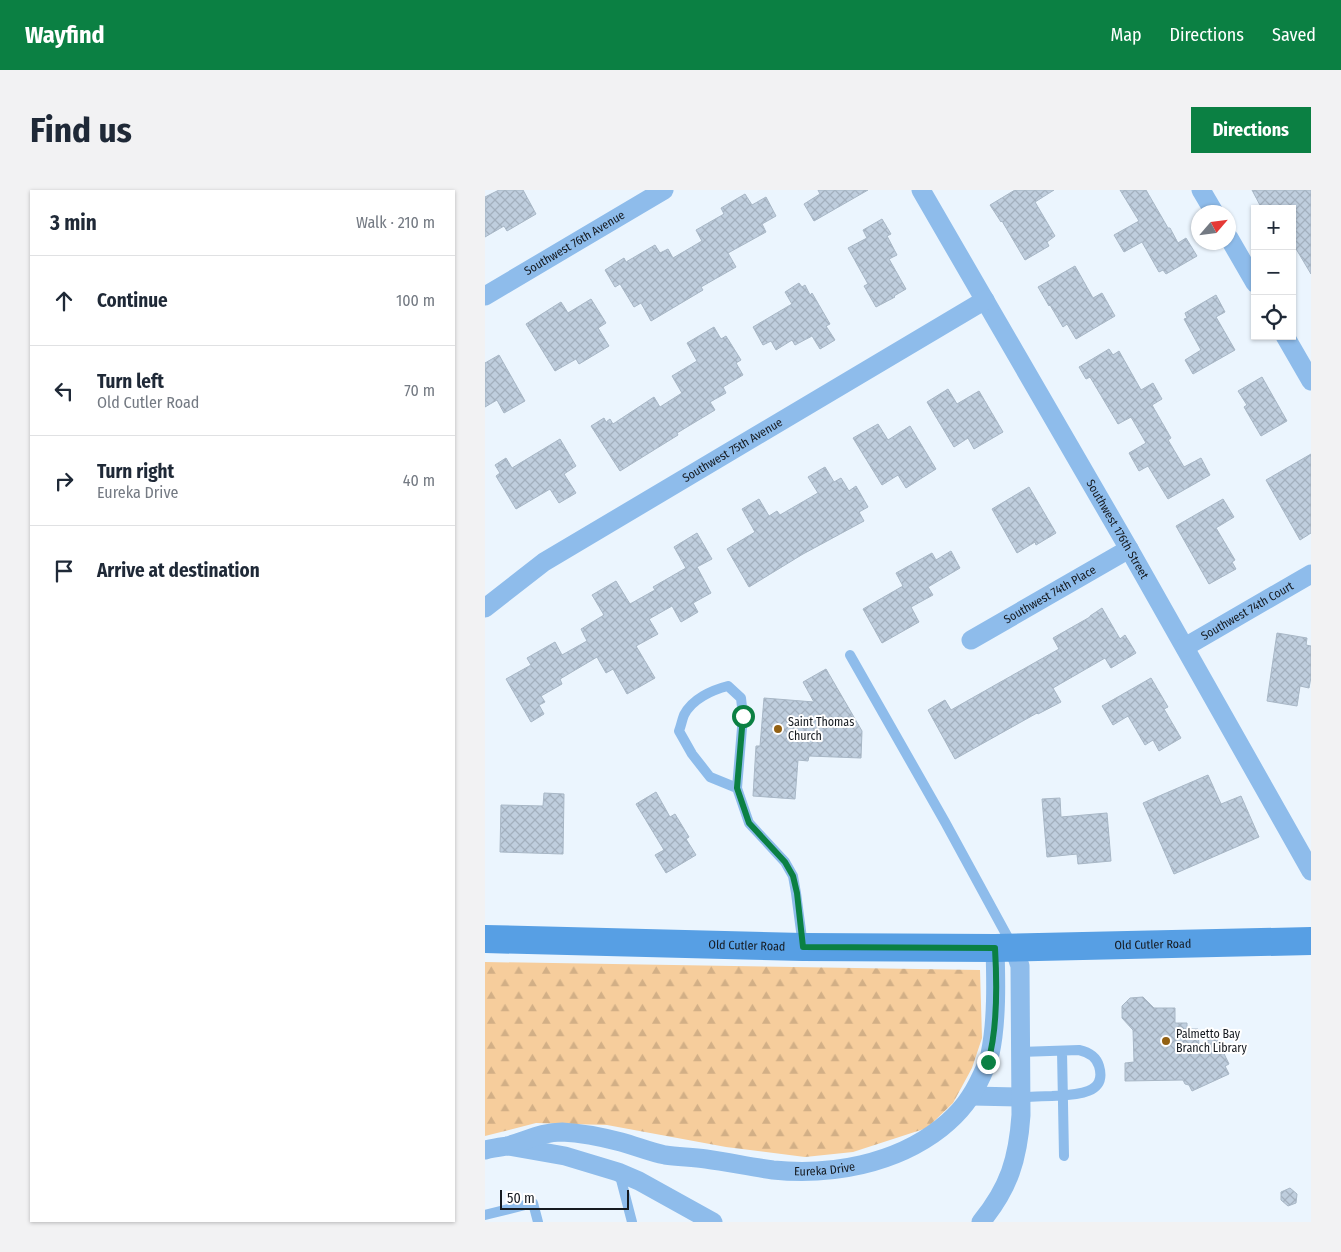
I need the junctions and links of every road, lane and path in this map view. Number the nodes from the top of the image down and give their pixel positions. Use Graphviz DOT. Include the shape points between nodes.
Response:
graph roads {
  1 [pos="664,190"];
  2 [pos="921,190"];
  3 [pos="1201,190"];
  4 [pos="1210,205"];
  5 [pos="1236,250"];
  6 [pos="1251,276"];
  7 [pos="485,296"];
  8 [pos="985,300"];
  9 [pos="1287,340"];
  10 [pos="1311,381"];
  11 [pos="1129,549"];
  12 [pos="1311,574"];
  13 [pos="485,608"];
  14 [pos="971,640"];
  15 [pos="1185,647"];
  16 [pos="850,655"];
  17 [pos="737,788"];
  18 [pos="1311,871"];
  19 [pos="485,940"];
  20 [pos="1311,940"];
  21 [pos="803,947"];
  22 [pos="1004,948"];
  23 [pos="1062,1051"];
  24 [pos="991,1052"];
  25 [pos="1020,1052"];
  26 [pos="1062,1095"];
  27 [pos="971,1096"];
  28 [pos="1021,1097"];
  29 [pos="622,1142"];
  30 [pos="508,1146"];
  31 [pos="485,1150"];
  32 [pos="1064,1156"];
  33 [pos="618,1172"];
  34 [pos="485,1215"];
  35 [pos="538,1222"];
  36 [pos="632,1222"];
  37 [pos="713,1222"];
  38 [pos="981,1222"];
  1 -- 7 [label="street, Southwest 76th Avenue"];
  2 -- 8 [label="street, Southwest 176th Street"];
  3 -- 4 [label="street"];
  5 -- 6 [label="street"];
  8 -- 11 [label="street, Southwest 176th Street"];
  8 -- 13 [label="street, Southwest 75th Avenue" via="552,557"];
  9 -- 10 [label="street"];
  11 -- 14 [label="street, Southwest 74th Place"];
  11 -- 15 [label="street, Southwest 176th Street"];
  12 -- 15 [label="street, Southwest 74th Court"];
  15 -- 18 [label="street, Southwest 176th Street"];
  16 -- 22 [label="lane" via="973,873"];
  17 -- 17 [label="lane" via="743,716 741,698 728,686 715,689 697,700 684,714 679,731 710,777"];
  17 -- 21 [label="lane" via="749,823 785,862 793,876"];
  19 -- 21 [label="main road, Old Cutler Road"];
  20 -- 22 [label="main road, Old Cutler Road"];
  21 -- 22 [label="main road, Old Cutler Road"];
  22 -- 24 [label="street, Eureka Drive"];
  22 -- 25 [label="street" via="1020,966"];
  23 -- 25 [label="lane"];
  23 -- 26 [label="lane"];
  23 -- 26 [label="lane" via="1087,1052 1099,1064 1101,1073 1099,1082 1088,1092"];
  24 -- 25 [label="street"];
  24 -- 27 [label="street, Eureka Drive"];
  25 -- 28 [label="street"];
  26 -- 28 [label="lane"];
  26 -- 32 [label="lane"];
  27 -- 28 [label="street"];
  27 -- 29 [label="street, Eureka Drive" via="944,1125 919,1143 874,1162 835,1169 774,1170 666,1155"];
  28 -- 38 [label="street" via="1015,1161 1001,1193"];
  29 -- 30 [label="street, Eureka Drive" via="560,1132"];
  29 -- 33 [label="street"];
  30 -- 31 [label="street, Eureka Drive"];
  30 -- 33 [label="street, Eureka Drive" via="565,1156"];
  33 -- 36 [label="lane"];
  33 -- 37 [label="street, Eureka Drive"];
  34 -- 35 [label="lane" via="533,1203"];
}
